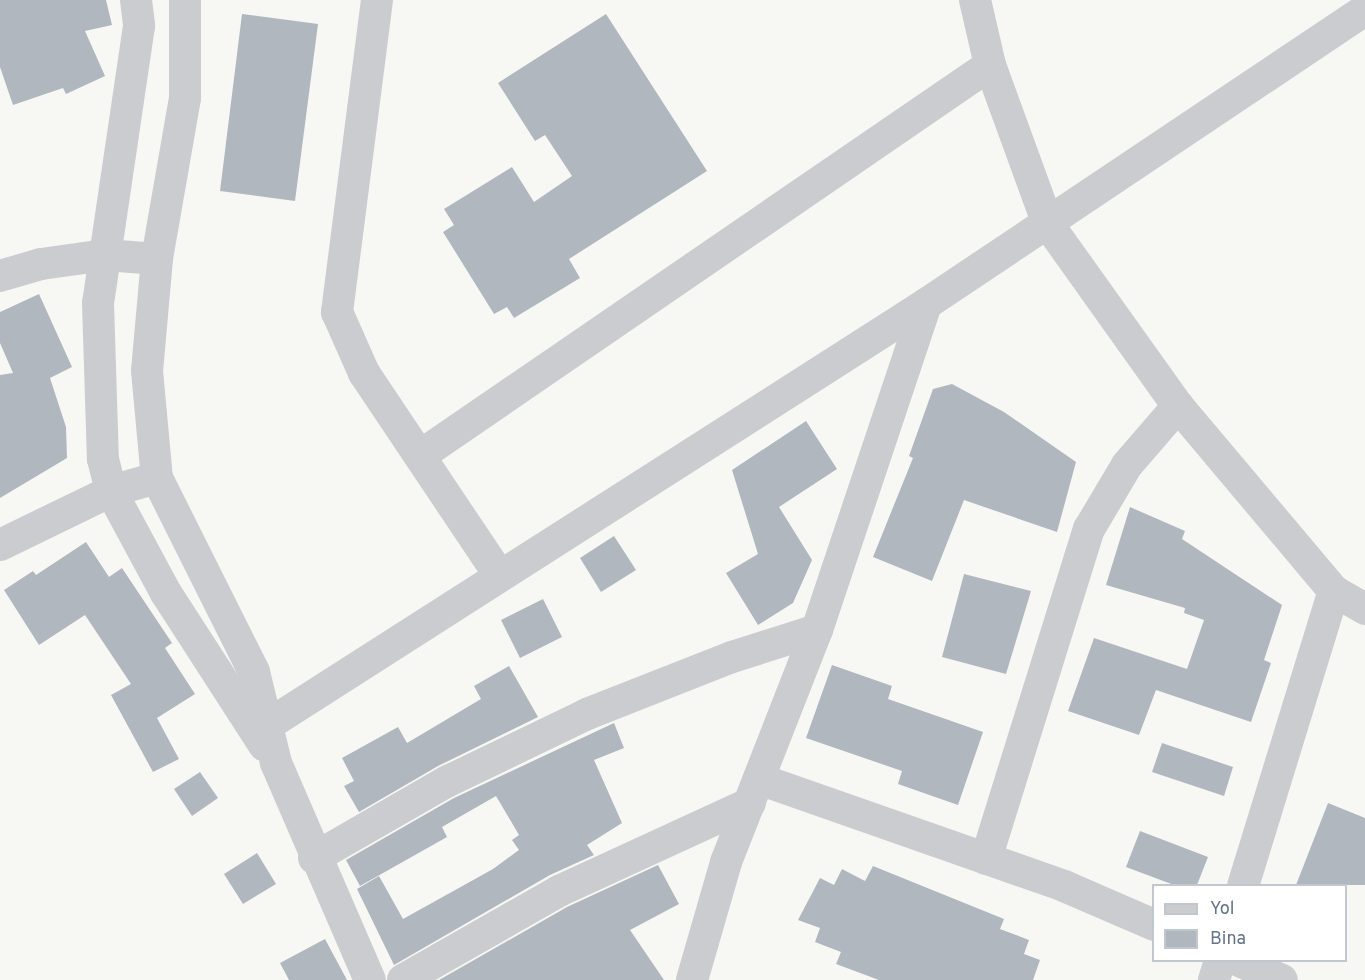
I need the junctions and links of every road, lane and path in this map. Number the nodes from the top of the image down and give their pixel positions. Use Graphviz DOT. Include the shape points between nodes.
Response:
graph roads {
  1 [pos="136,0"];
  2 [pos="185,0"];
  3 [pos="377,0"];
  4 [pos="975,0"];
  5 [pos="1365,10"];
  6 [pos="990,65"];
  7 [pos="1048,225"];
  8 [pos="106,255"];
  9 [pos="157,259"];
  10 [pos="0,276"];
  11 [pos="926,304"];
  12 [pos="1178,406"];
  13 [pos="421,455"];
  14 [pos="157,478"];
  15 [pos="111,490"];
  16 [pos="0,545"];
  17 [pos="499,575"];
  18 [pos="1334,591"];
  19 [pos="1365,609"];
  20 [pos="817,630"];
  21 [pos="266,726"];
  22 [pos="276,764"];
  23 [pos="754,791"];
  24 [pos="314,858"];
  25 [pos="986,859"];
  26 [pos="1243,884"];
  27 [pos="1152,923"];
  28 [pos="1219,962"];
  29 [pos="1242,962"];
  30 [pos="370,980"];
  31 [pos="404,980"];
  32 [pos="692,980"];
  33 [pos="1214,980"];
  34 [pos="1282,980"];
  1 -- 8 [label="street" via="139,26"];
  2 -- 9 [label="street" via="185,98"];
  3 -- 13 [label="street" via="337,312 364,373"];
  4 -- 6 [label="street"];
  5 -- 7 [label="street"];
  6 -- 7 [label="street"];
  6 -- 13 [label="street"];
  7 -- 11 [label="street"];
  7 -- 12 [label="street"];
  8 -- 9 [label="street"];
  8 -- 10 [label="street" via="41,264"];
  8 -- 15 [label="street" via="98,303 104,459"];
  9 -- 14 [label="street" via="147,371"];
  11 -- 17 [label="street"];
  11 -- 20 [label="street"];
  12 -- 18 [label="street"];
  12 -- 25 [label="street" via="1126,465 1089,529"];
  13 -- 17 [label="street"];
  14 -- 15 [label="street"];
  14 -- 21 [label="street" via="254,672"];
  15 -- 16 [label="street"];
  15 -- 22 [label="street" via="165,593"];
  17 -- 21 [label="street"];
  18 -- 19 [label="street"];
  18 -- 26 [label="street"];
  20 -- 23 [label="street"];
  20 -- 24 [label="street" via="732,657 587,714 446,782"];
  21 -- 22 [label="street"];
  22 -- 24 [label="street"];
  23 -- 25 [label="street"];
  23 -- 31 [label="street" via="559,891"];
  23 -- 32 [label="street" via="726,862"];
  24 -- 30 [label="street"];
  25 -- 27 [label="street"];
  28 -- 33 [label="street"];
  29 -- 34 [label="street"];
}
